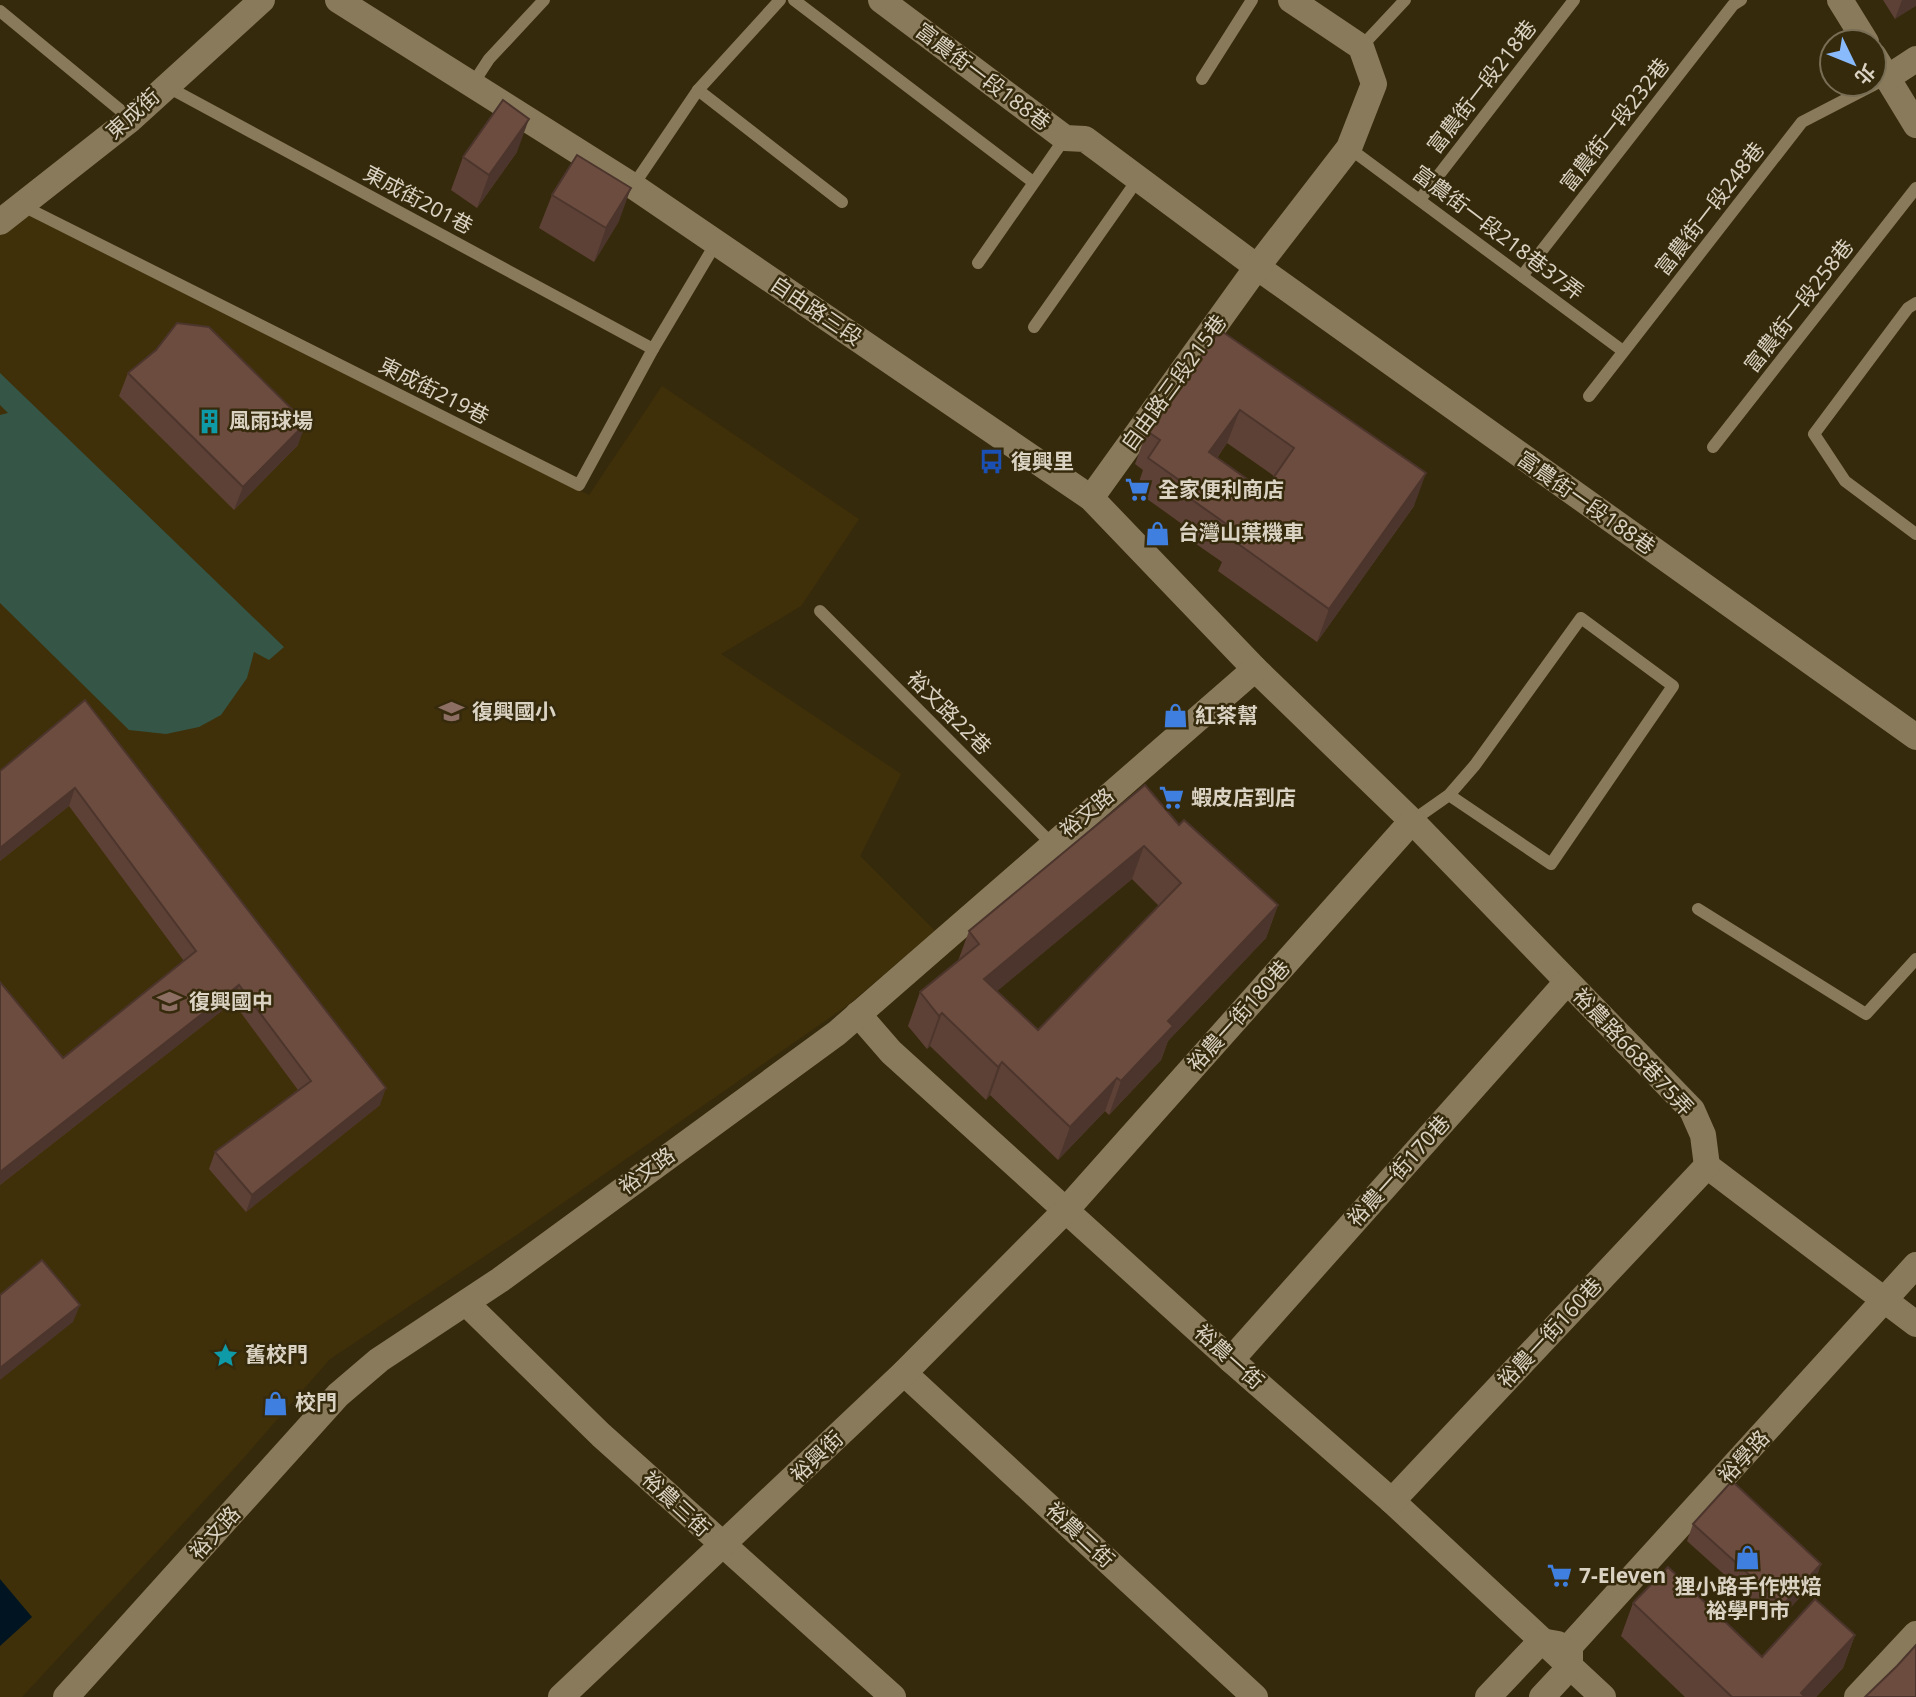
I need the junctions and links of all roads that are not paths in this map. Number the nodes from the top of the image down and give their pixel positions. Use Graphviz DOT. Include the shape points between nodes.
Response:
graph roads {
  1 [pos="262,0"];
  2 [pos="338,0"];
  3 [pos="544,0"];
  4 [pos="780,0"];
  5 [pos="794,0"];
  6 [pos="881,0"];
  7 [pos="1252,0"];
  8 [pos="1291,0"];
  9 [pos="1405,0"];
  10 [pos="1574,0"];
  11 [pos="1741,0"];
  12 [pos="1840,0"];
  13 [pos="0,11"];
  14 [pos="11,21"];
  15 [pos="1857,28"];
  16 [pos="0,29"];
  17 [pos="1361,47"];
  18 [pos="1916,59"];
  19 [pos="1888,65"];
  20 [pos="1202,79"];
  21 [pos="1888,79"];
  22 [pos="165,85"];
  23 [pos="472,86"];
  24 [pos="698,90"];
  25 [pos="1836,98"];
  26 [pos="131,119"];
  27 [pos="1916,125"];
  28 [pos="1065,138"];
  29 [pos="1349,148"];
  30 [pos="1138,179"];
  31 [pos="1033,182"];
  32 [pos="633,186"];
  33 [pos="1916,188"];
  34 [pos="1421,198"];
  35 [pos="842,202"];
  36 [pos="23,206"];
  37 [pos="0,222"];
  38 [pos="716,243"];
  39 [pos="978,263"];
  40 [pos="1257,267"];
  41 [pos="1522,276"];
  42 [pos="1916,303"];
  43 [pos="1034,327"];
  44 [pos="653,349"];
  45 [pos="1623,351"];
  46 [pos="1589,396"];
  47 [pos="1713,447"];
  48 [pos="1091,498"];
  49 [pos="1916,534"];
  50 [pos="820,611"];
  51 [pos="1255,669"];
  52 [pos="1916,737"];
  53 [pos="1449,795"];
  54 [pos="1412,821"];
  55 [pos="1051,844"];
  56 [pos="1698,909"];
  57 [pos="1916,959"];
  58 [pos="1567,982"];
  59 [pos="858,1014"];
  60 [pos="1707,1166"];
  61 [pos="1066,1210"];
  62 [pos="1916,1265"];
  63 [pos="466,1303"];
  64 [pos="1885,1303"];
  65 [pos="1916,1324"];
  66 [pos="1231,1360"];
  67 [pos="904,1373"];
  68 [pos="1392,1501"];
  69 [pos="723,1547"];
  70 [pos="1916,1634"];
  71 [pos="1541,1641"];
  72 [pos="1570,1657"];
  73 [pos="66,1697"];
  74 [pos="561,1697"];
  75 [pos="893,1697"];
  76 [pos="1255,1697"];
  77 [pos="1488,1697"];
  78 [pos="1542,1697"];
  79 [pos="1604,1697"];
  80 [pos="1857,1697"];
  1 -- 22 [label="street, 東成街"];
  2 -- 23 [label="street, 自由路三段"];
  3 -- 23 [label="lane" via="489,59"];
  4 -- 24 [label="lane"];
  5 -- 31 [label="lane"];
  6 -- 28 [label="street, 富農街一段188巷"];
  7 -- 20 [label="lane"];
  8 -- 17 [label="street"];
  9 -- 17 [label="lane"];
  10 -- 34 [label="lane, 富農街一段218巷"];
  11 -- 41 [label="lane, 富農街一段232巷"];
  12 -- 15 [label="street"];
  13 -- 14 [label="lane"];
  14 -- 16 [label="lane"];
  14 -- 26 [label="lane"];
  17 -- 29 [label="street" via="1374,84"];
  18 -- 19 [label="street"];
  21 -- 27 [label="street"];
  22 -- 26 [label="street, 東成街"];
  22 -- 44 [label="lane, 東成街201巷"];
  23 -- 32 [label="street, 自由路三段"];
  24 -- 32 [label="lane"];
  24 -- 35 [label="lane"];
  25 -- 45 [label="lane, 富農街一段248巷" via="1802,122"];
  26 -- 36 [label="street, 東成街"];
  28 -- 30 [label="street, 富農街一段188巷" via="1085,139"];
  28 -- 31 [label="lane"];
  29 -- 34 [label="lane, 富農街一段218巷37弄"];
  29 -- 40 [label="street"];
  30 -- 40 [label="street, 富農街一段188巷"];
  30 -- 43 [label="lane"];
  31 -- 39 [label="lane"];
  32 -- 38 [label="street, 自由路三段"];
  33 -- 47 [label="lane, 富農街一段258巷"];
  34 -- 41 [label="lane, 富農街一段218巷37弄"];
  36 -- 37 [label="street, 東成街"];
  36 -- 44 [label="lane, 東成街219巷" via="579,485"];
  38 -- 44 [label="lane, 東成街219巷"];
  38 -- 48 [label="street, 自由路三段"];
  40 -- 48 [label="street, 自由路三段215巷"];
  40 -- 52 [label="street, 富農街一段188巷"];
  41 -- 45 [label="lane, 富農街一段218巷37弄"];
  42 -- 49 [label="lane" via="1814,434 1845,481"];
  45 -- 46 [label="lane, 富農街一段248巷"];
  48 -- 51 [label="street, 自由路三段"];
  50 -- 55 [label="lane, 裕文路22巷"];
  51 -- 54 [label="street, 裕農路668巷75弄"];
  51 -- 55 [label="street, 裕文路"];
  53 -- 53 [label="lane" via="1581,618 1673,686 1551,864"];
  53 -- 54 [label="lane"];
  54 -- 58 [label="street, 裕農路668巷75弄"];
  54 -- 61 [label="street, 裕農一街180巷"];
  55 -- 59 [label="street, 裕文路"];
  56 -- 57 [label="lane" via="1866,1014"];
  58 -- 60 [label="street, 裕農路668巷75弄" via="1692,1110 1703,1135"];
  58 -- 66 [label="street, 裕農一街170巷"];
  59 -- 61 [label="street, 裕農一街" via="891,1052"];
  59 -- 63 [label="street, 裕文路"];
  60 -- 64 [label="street"];
  60 -- 68 [label="street, 裕農一街160巷"];
  61 -- 66 [label="street, 裕農一街"];
  61 -- 67 [label="street, 裕興街"];
  62 -- 64 [label="street, 裕學路"];
  63 -- 69 [label="street, 裕農三街"];
  63 -- 73 [label="street, 裕文路" via="379,1360 338,1395"];
  64 -- 65 [label="street"];
  64 -- 72 [label="street, 裕學路"];
  66 -- 68 [label="street, 裕農一街"];
  67 -- 69 [label="street, 裕興街"];
  67 -- 76 [label="street, 裕農二街"];
  68 -- 71 [label="street, 裕農一街"];
  69 -- 74 [label="street, 裕興街"];
  69 -- 75 [label="street, 裕農三街"];
  70 -- 80 [label="street"];
  71 -- 72 [label="street"];
  71 -- 77 [label="street"];
  72 -- 78 [label="street, 裕學路"];
  72 -- 79 [label="street"];
}
